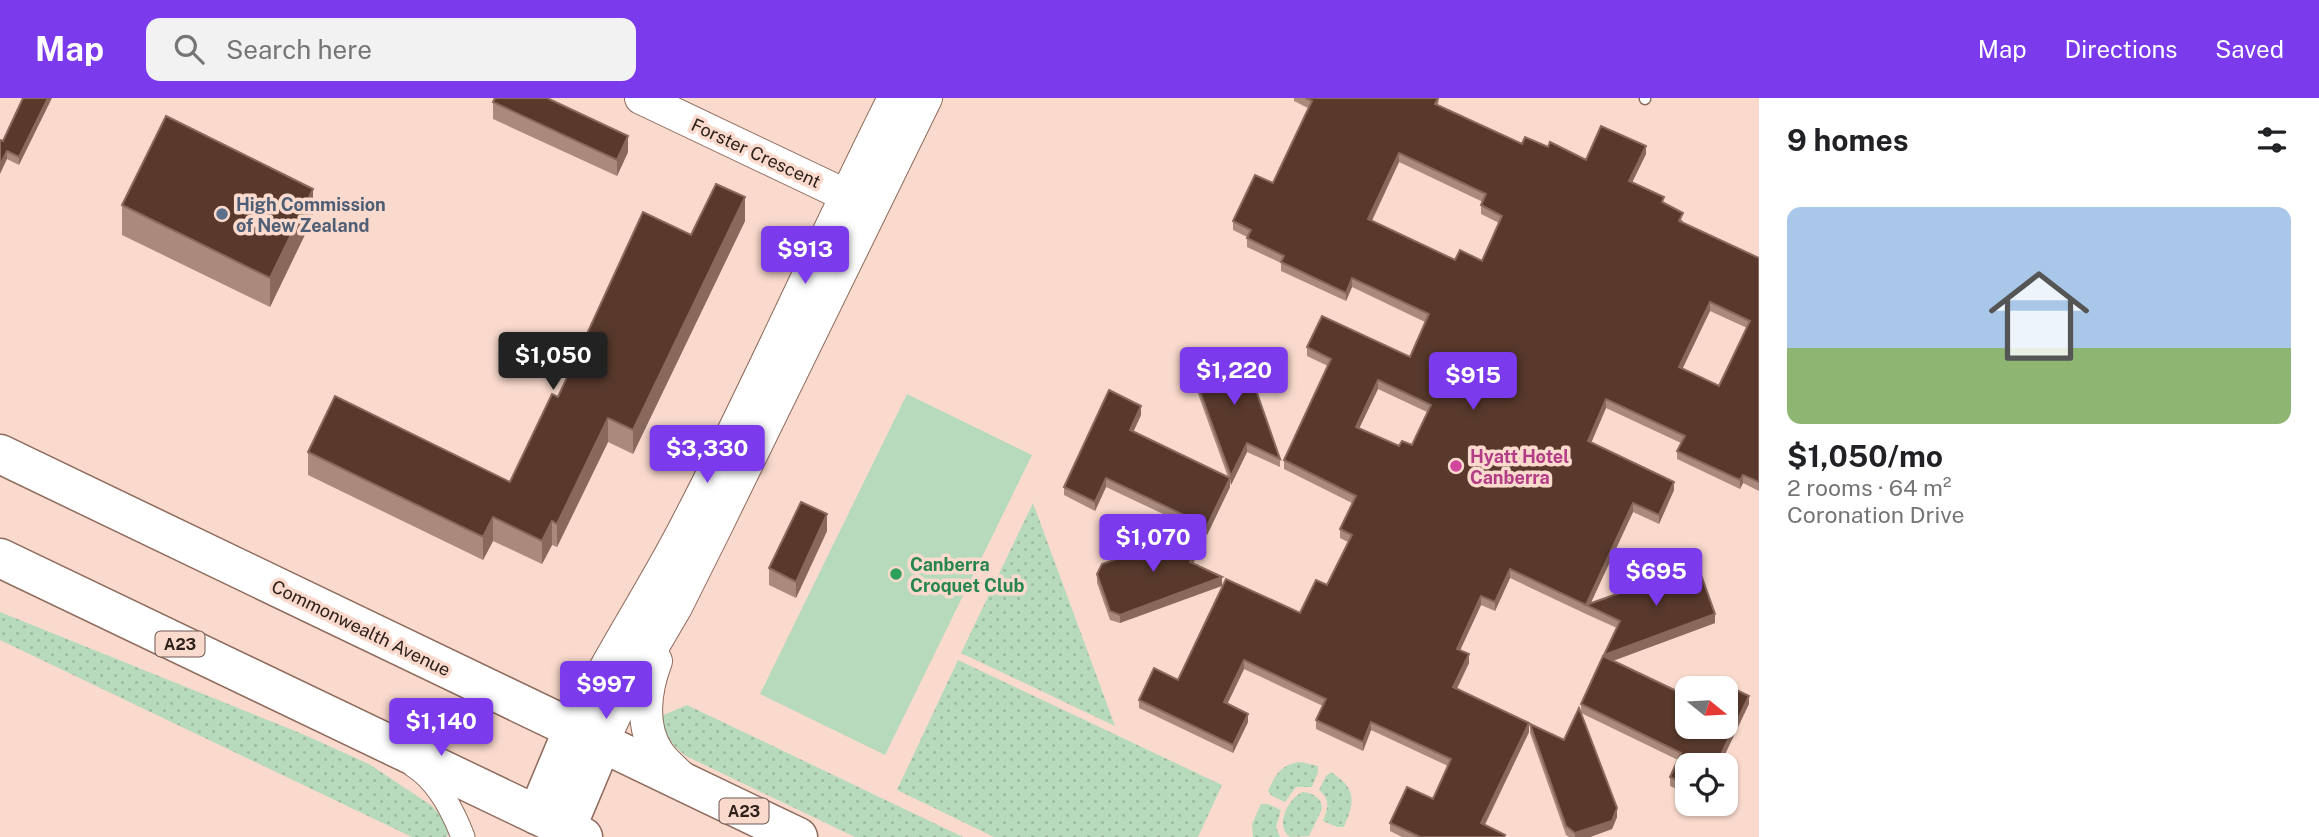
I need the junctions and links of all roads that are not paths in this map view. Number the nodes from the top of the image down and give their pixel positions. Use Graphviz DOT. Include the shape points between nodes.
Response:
graph roads {
  1 [pos="640,98"];
  2 [pos="894,98"];
  3 [pos="926,98"];
  4 [pos="858,202"];
  5 [pos="0,454"];
  6 [pos="0,558"];
  7 [pos="676,607"];
  8 [pos="359,730"];
  9 [pos="588,736"];
  10 [pos="689,785"];
  11 [pos="555,831"];
  12 [pos="463,837"];
  13 [pos="798,837"];
  1 -- 4 [label="street, Forster Crescent"];
  2 -- 4 [label="street"];
  3 -- 4 [label="street"];
  4 -- 7 [label="street"];
  4 -- 9 [label="street" via="649,595 592,691"];
  5 -- 9 [label="highway, Commonwealth Avenue / A23"];
  6 -- 8 [label="highway, A23"];
  7 -- 9 [label="street" via="624,696"];
  7 -- 10 [label="street" via="651,673 646,716 659,755"];
  8 -- 11 [label="highway, A23"];
  8 -- 12 [label="street" via="424,772 448,804"];
  9 -- 10 [label="highway, Commonwealth Avenue / A23"];
  9 -- 11 [label="highway"];
  10 -- 13 [label="highway, Commonwealth Avenue / A23"];
}
